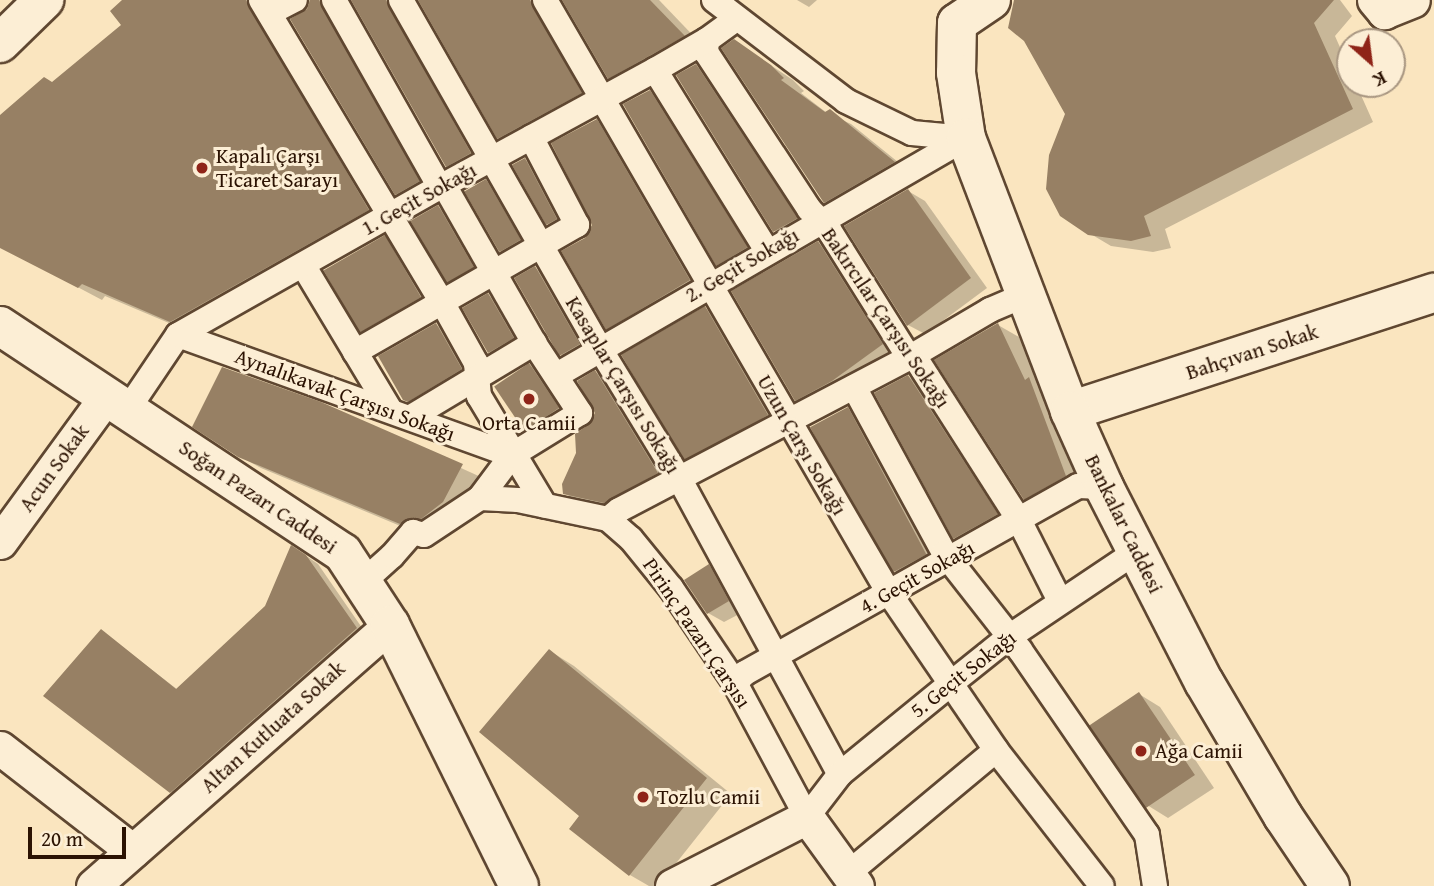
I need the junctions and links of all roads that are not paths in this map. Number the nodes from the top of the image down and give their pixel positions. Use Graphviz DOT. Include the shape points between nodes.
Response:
graph roads {
  1 [pos="44,0"];
  2 [pos="334,0"];
  3 [pos="401,0"];
  4 [pos="545,0"];
  5 [pos="714,0"];
  6 [pos="991,0"];
  7 [pos="1374,0"];
  8 [pos="1413,0"];
  9 [pos="278,3"];
  10 [pos="737,18"];
  11 [pos="707,40"];
  12 [pos="0,43"];
  13 [pos="655,70"];
  14 [pos="601,99"];
  15 [pos="531,137"];
  16 [pos="966,138"];
  17 [pos="492,159"];
  18 [pos="442,186"];
  19 [pos="391,215"];
  20 [pos="819,220"];
  21 [pos="542,247"];
  22 [pos="768,252"];
  23 [pos="303,265"];
  24 [pos="495,274"];
  25 [pos="709,285"];
  26 [pos="1434,293"];
  27 [pos="1025,295"];
  28 [pos="443,304"];
  29 [pos="0,326"];
  30 [pos="178,335"];
  31 [pos="534,343"];
  32 [pos="600,347"];
  33 [pos="355,352"];
  34 [pos="912,356"];
  35 [pos="478,374"];
  36 [pos="557,375"];
  37 [pos="854,387"];
  38 [pos="118,402"];
  39 [pos="1070,411"];
  40 [pos="401,414"];
  41 [pos="789,422"];
  42 [pos="512,455"];
  43 [pos="679,478"];
  44 [pos="1104,487"];
  45 [pos="480,498"];
  46 [pos="545,506"];
  47 [pos="608,519"];
  48 [pos="1019,520"];
  49 [pos="0,542"];
  50 [pos="1137,551"];
  51 [pos="949,559"];
  52 [pos="363,582"];
  53 [pos="889,593"];
  54 [pos="1060,601"];
  55 [pos="390,625"];
  56 [pos="1009,637"];
  57 [pos="777,656"];
  58 [pos="736,683"];
  59 [pos="949,685"];
  60 [pos="0,748"];
  61 [pos="996,750"];
  62 [pos="840,774"];
  63 [pos="807,817"];
  64 [pos="133,851"];
  65 [pos="1096,878"];
  66 [pos="851,880"];
  67 [pos="93,886"];
  68 [pos="519,886"];
  69 [pos="672,886"];
  70 [pos="1155,886"];
  71 [pos="1330,886"];
  1 -- 12 [label="main road"];
  2 -- 18 [label="street"];
  3 -- 17 [label="street, Kasaplar Çarşısı Sokağı"];
  4 -- 14 [label="street, Uzun Çarşı Sokağı"];
  5 -- 10 [label="street"];
  6 -- 16 [label="main road, Bankalar Caddesi" via="957,23 956,73"];
  7 -- 8 [label="street" via="1384,12"];
  9 -- 19 [label="street"];
  10 -- 11 [label="street, 1. Geçit Sokağı"];
  10 -- 16 [label="street" via="846,101 912,134"];
  11 -- 13 [label="street, 1. Geçit Sokağı"];
  11 -- 20 [label="street, Bakırcılar Çarşısı Sokağı" via="706,52"];
  13 -- 14 [label="street, 1. Geçit Sokağı"];
  13 -- 22 [label="street"];
  14 -- 15 [label="street, 1. Geçit Sokağı"];
  14 -- 25 [label="street, Uzun Çarşı Sokağı"];
  15 -- 17 [label="street, 1. Geçit Sokağı"];
  15 -- 21 [label="street" via="577,225"];
  16 -- 20 [label="street, 2. Geçit Sokağı"];
  16 -- 27 [label="main road, Bankalar Caddesi"];
  17 -- 18 [label="street, 1. Geçit Sokağı"];
  17 -- 21 [label="street, Kasaplar Çarşısı Sokağı"];
  18 -- 19 [label="street, 1. Geçit Sokağı"];
  18 -- 24 [label="street"];
  19 -- 23 [label="street, 1. Geçit Sokağı"];
  19 -- 28 [label="street"];
  20 -- 22 [label="street, 2. Geçit Sokağı"];
  20 -- 34 [label="street, Bakırcılar Çarşısı Sokağı"];
  21 -- 24 [label="street"];
  21 -- 32 [label="street, Kasaplar Çarşısı Sokağı"];
  22 -- 25 [label="street, 2. Geçit Sokağı"];
  23 -- 30 [label="street, 1. Geçit Sokağı"];
  23 -- 33 [label="street"];
  24 -- 28 [label="street"];
  24 -- 31 [label="street"];
  25 -- 32 [label="street, 2. Geçit Sokağı"];
  25 -- 41 [label="street, Uzun Çarşı Sokağı"];
  26 -- 39 [label="main road, Bahçıvan Sokak"];
  27 -- 34 [label="street"];
  27 -- 39 [label="main road, Bankalar Caddesi"];
  28 -- 33 [label="street"];
  28 -- 35 [label="street"];
  29 -- 38 [label="main road, Soğan Pazarı Caddesi"];
  30 -- 38 [label="street, 1. Geçit Sokağı"];
  30 -- 40 [label="street, Aynalıkavak Çarşısı Sokağı"];
  31 -- 35 [label="street"];
  31 -- 36 [label="street"];
  32 -- 36 [label="street, 2. Geçit Sokağı"];
  32 -- 43 [label="street, Kasaplar Çarşısı Sokağı"];
  33 -- 40 [label="street"];
  34 -- 37 [label="street"];
  34 -- 48 [label="street, Bakırcılar Çarşısı Sokağı"];
  35 -- 40 [label="street"];
  35 -- 42 [label="street" via="479,396"];
  36 -- 42 [label="street" via="580,412"];
  37 -- 41 [label="street"];
  37 -- 51 [label="street"];
  38 -- 49 [label="street, Acun Sokak"];
  38 -- 52 [label="main road, Soğan Pazarı Caddesi" via="343,553"];
  39 -- 44 [label="main road, Bankalar Caddesi"];
  40 -- 42 [label="street, Aynalıkavak Çarşısı Sokağı"];
  41 -- 43 [label="street"];
  41 -- 53 [label="street, Uzun Çarşı Sokağı"];
  42 -- 45 [label="street"];
  42 -- 46 [label="street"];
  43 -- 47 [label="street"];
  43 -- 57 [label="street, Kasaplar Çarşısı Sokağı"];
  44 -- 48 [label="street, 4. Geçit Sokağı" via="1078,486"];
  44 -- 50 [label="main road, Bankalar Caddesi"];
  45 -- 46 [label="street"];
  45 -- 52 [label="street" via="424,535 412,532"];
  46 -- 47 [label="street"];
  47 -- 58 [label="street, Pirinç Pazarı Çarşısı" via="671,588"];
  48 -- 51 [label="street, 4. Geçit Sokağı"];
  48 -- 54 [label="street, Bakırcılar Çarşısı Sokağı"];
  50 -- 54 [label="street, 5. Geçit Sokağı"];
  50 -- 71 [label="main road, Bankalar Caddesi" via="1204,682"];
  51 -- 53 [label="street, 4. Geçit Sokağı"];
  51 -- 56 [label="street"];
  52 -- 55 [label="main road, Soğan Pazarı Caddesi"];
  53 -- 57 [label="street, 4. Geçit Sokağı"];
  53 -- 59 [label="street, Uzun Çarşı Sokağı"];
  54 -- 56 [label="street, 5. Geçit Sokağı"];
  55 -- 64 [label="street, Altan Kutluata Sokak"];
  55 -- 68 [label="main road, Soğan Pazarı Caddesi"];
  56 -- 59 [label="street, 5. Geçit Sokağı"];
  56 -- 70 [label="street" via="1147,835"];
  57 -- 58 [label="street, 4. Geçit Sokağı"];
  57 -- 62 [label="street, Kasaplar Çarşısı Sokağı"];
  58 -- 63 [label="street, Pirinç Pazarı Çarşısı"];
  59 -- 61 [label="street, Uzun Çarşı Sokağı"];
  59 -- 62 [label="street, 5. Geçit Sokağı"];
  60 -- 64 [label="street"];
  61 -- 65 [label="street, Uzun Çarşı Sokağı"];
  61 -- 66 [label="street"];
  62 -- 63 [label="street, 5. Geçit Sokağı"];
  63 -- 66 [label="street"];
  63 -- 69 [label="street"];
  64 -- 67 [label="street, Altan Kutluata Sokak"];
}
